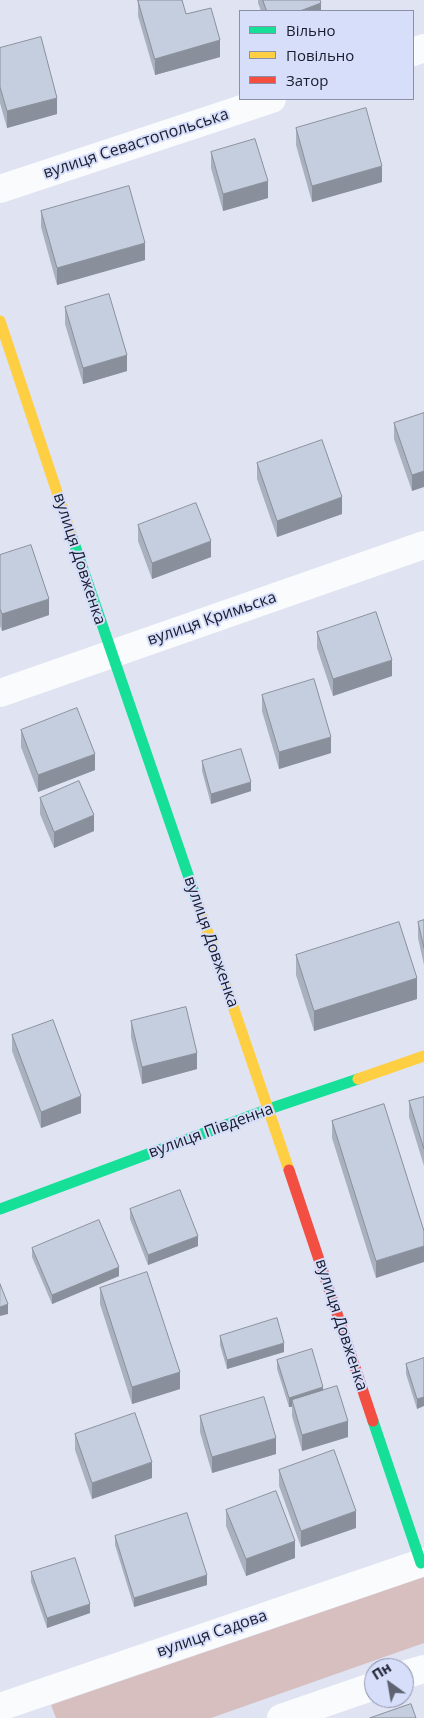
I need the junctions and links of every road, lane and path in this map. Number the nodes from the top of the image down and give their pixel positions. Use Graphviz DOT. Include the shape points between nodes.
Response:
graph roads {
  1 [pos="269,100"];
  2 [pos="0,189"];
  3 [pos="0,321"];
  4 [pos="424,545"];
  5 [pos="111,653"];
  6 [pos="0,693"];
  7 [pos="424,1056"];
  8 [pos="269,1109"];
  9 [pos="0,1209"];
  10 [pos="422,1563"];
  11 [pos="364,1689"];
  12 [pos="0,1707"];
  13 [pos="282,1718"];
  1 -- 2 [label="street, вулиця Севастопольська"];
  3 -- 5 [label="street, вулиця Довженка"];
  4 -- 5 [label="street, вулиця Кримьска"];
  5 -- 6 [label="street, вулиця Кримьска"];
  5 -- 8 [label="street, вулиця Довженка"];
  7 -- 8 [label="street, вулиця Південна"];
  8 -- 9 [label="street, вулиця Південна"];
  8 -- 10 [label="street, вулиця Довженка"];
  10 -- 12 [label="street, вулиця Садова"];
  11 -- 13 [label="street"];
}
